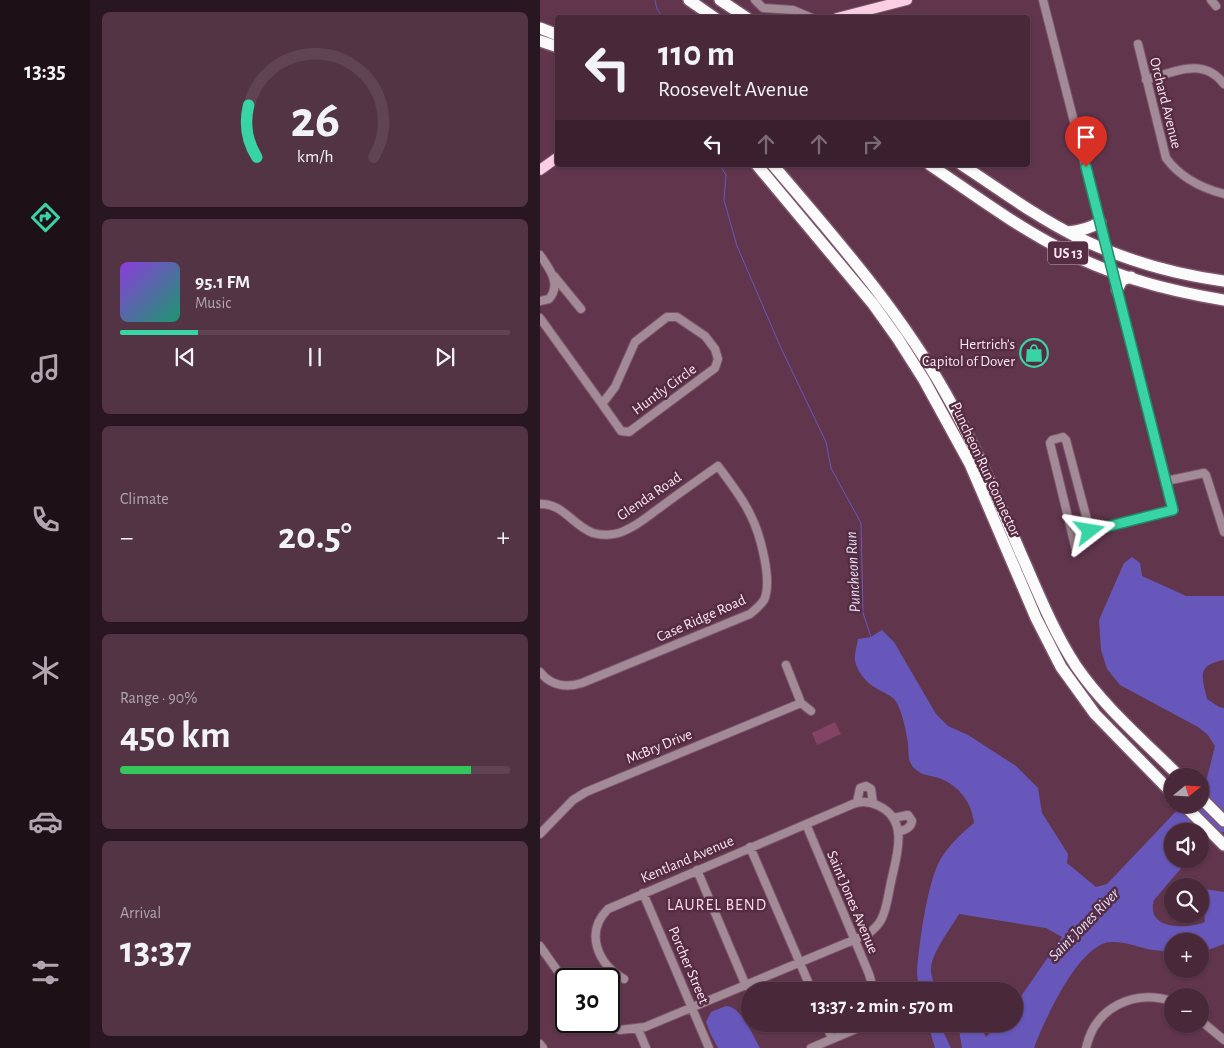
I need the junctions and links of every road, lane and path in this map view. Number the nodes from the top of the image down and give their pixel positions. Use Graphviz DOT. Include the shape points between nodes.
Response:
graph roads {
  1 [pos="684,0"];
  2 [pos="720,0"];
  3 [pos="755,0"];
  4 [pos="907,0"];
  5 [pos="1043,0"];
  6 [pos="692,2"];
  7 [pos="704,15"];
  8 [pos="711,15"];
  9 [pos="718,15"];
  10 [pos="744,15"];
  11 [pos="805,15"];
  12 [pos="849,15"];
  13 [pos="540,28"];
  14 [pos="555,34"];
  15 [pos="540,41"];
  16 [pos="1138,44"];
  17 [pos="555,47"];
  18 [pos="1146,80"];
  19 [pos="1224,84"];
  20 [pos="555,159"];
  21 [pos="759,167"];
  22 [pos="775,167"];
  23 [pos="933,167"];
  24 [pos="965,167"];
  25 [pos="540,170"];
  26 [pos="959,185"];
  27 [pos="1224,194"];
  28 [pos="1033,212"];
  29 [pos="1100,222"];
  30 [pos="1068,232"];
  31 [pos="1107,250"];
  32 [pos="540,255"];
  33 [pos="1129,258"];
  34 [pos="1112,270"];
  35 [pos="553,275"];
  36 [pos="1131,278"];
  37 [pos="1224,281"];
  38 [pos="1117,290"];
  39 [pos="1224,294"];
  40 [pos="1209,298"];
  41 [pos="1224,300"];
  42 [pos="542,302"];
  43 [pos="581,309"];
  44 [pos="541,318"];
  45 [pos="602,404"];
  46 [pos="718,466"];
  47 [pos="1166,481"];
  48 [pos="1224,500"];
  49 [pos="1215,502"];
  50 [pos="540,504"];
  51 [pos="1090,531"];
  52 [pos="1224,532"];
  53 [pos="1073,536"];
  54 [pos="1076,550"];
  55 [pos="786,664"];
  56 [pos="540,672"];
  57 [pos="801,703"];
  58 [pos="811,711"];
  59 [pos="1171,768"];
  60 [pos="1164,785"];
  61 [pos="857,802"];
  62 [pos="872,803"];
  63 [pos="1209,806"];
  64 [pos="1192,813"];
  65 [pos="893,818"];
  66 [pos="1224,821"];
  67 [pos="806,824"];
  68 [pos="898,832"];
  69 [pos="540,834"];
  70 [pos="1224,845"];
  71 [pos="750,847"];
  72 [pos="697,870"];
  73 [pos="643,893"];
  74 [pos="854,940"];
  75 [pos="540,946"];
  76 [pos="800,963"];
  77 [pos="555,968"];
  78 [pos="624,979"];
  79 [pos="744,982"];
  80 [pos="755,982"];
  81 [pos="808,982"];
  82 [pos="870,982"];
  83 [pos="741,988"];
  84 [pos="1164,999"];
  85 [pos="692,1008"];
  86 [pos="1209,1028"];
  87 [pos="638,1029"];
  88 [pos="620,1030"];
  89 [pos="829,1032"];
  90 [pos="849,1032"];
  91 [pos="832,1039"];
  92 [pos="1224,1040"];
  93 [pos="540,1044"];
  94 [pos="543,1048"];
  95 [pos="646,1048"];
  96 [pos="709,1048"];
  97 [pos="811,1048"];
  98 [pos="1086,1048"];
  1 -- 7 [label="highway"];
  2 -- 10 [label="highway"];
  3 -- 11 [label="street" via="763,8 793,10"];
  4 -- 12 [label="main road"];
  5 -- 29 [label="street"];
  6 -- 8 [label="highway"];
  6 -- 9 [label="highway"];
  13 -- 14 [label="highway"];
  15 -- 17 [label="highway"];
  16 -- 18 [label="street, Orchard Avenue"];
  18 -- 19 [label="street" via="1197,67 1210,71"];
  18 -- 27 [label="street, Orchard Avenue" via="1166,158 1188,178"];
  20 -- 25 [label="main road"];
  21 -- 60 [label="highway, Puncheon Run Connector" via="856,282 912,360 960,445 1061,667 1095,714"];
  22 -- 59 [label="highway, Puncheon Run Connector" via="863,272 920,350 972,443 1044,607 1084,677"];
  23 -- 26 [label="highway, US 13"];
  24 -- 28 [label="highway, US 13"];
  26 -- 28 [label="highway" via="966,178 977,181 1014,205"];
  26 -- 34 [label="highway, US 13" via="1061,249"];
  28 -- 30 [label="highway, US 13"];
  29 -- 30 [label="highway" via="1083,231"];
  29 -- 31 [label="street"];
  30 -- 31 [label="highway, US 13"];
  31 -- 33 [label="highway, US 13"];
  31 -- 34 [label="street"];
  32 -- 35 [label="street"];
  33 -- 34 [label="highway" via="1117,261"];
  33 -- 37 [label="highway, US 13" via="1200,278"];
  34 -- 36 [label="highway, US 13"];
  34 -- 38 [label="street"];
  35 -- 42 [label="street" via="554,291 549,299"];
  35 -- 43 [label="street"];
  36 -- 38 [label="highway" via="1122,280"];
  36 -- 40 [label="highway, US 13"];
  38 -- 47 [label="street"];
  39 -- 40 [label="highway"];
  40 -- 41 [label="highway, US 13"];
  44 -- 45 [label="street, Huntly Circle"];
  45 -- 45 [label="street, Huntly Circle" via="615,387 635,342 667,317 677,317 705,336 715,349 718,359 715,368 629,432 621,432"];
  46 -- 50 [label="street, Glenda Road" via="635,525 617,533 593,533 558,507"];
  46 -- 56 [label="street, Case Ridge Road" via="751,515 762,550 767,584 764,600 758,608 575,685 558,685"];
  47 -- 49 [label="street" via="1204,473"];
  47 -- 51 [label="street" via="1173,510"];
  48 -- 49 [label="street"];
  49 -- 52 [label="street"];
  51 -- 53 [label="street"];
  51 -- 53 [label="street" via="1066,440 1062,437 1050,443"];
  53 -- 54 [label="street"];
  55 -- 57 [label="street"];
  57 -- 58 [label="street"];
  57 -- 69 [label="street, McBry Drive" via="586,792 573,800"];
  61 -- 62 [label="street, Kentland Avenue"];
  61 -- 62 [label="street, Kentland Avenue" via="860,788 866,786 871,789"];
  61 -- 67 [label="street, Kentland Avenue"];
  62 -- 65 [label="street, Kentland Avenue"];
  63 -- 66 [label="highway"];
  64 -- 70 [label="highway"];
  65 -- 68 [label="street"];
  65 -- 68 [label="street, Kentland Avenue" via="908,815 912,821 912,825"];
  67 -- 71 [label="street, Kentland Avenue"];
  67 -- 74 [label="street, Saint Jones Avenue"];
  68 -- 74 [label="street" via="898,847 883,916 868,934"];
  71 -- 72 [label="street, Kentland Avenue"];
  71 -- 76 [label="street"];
  72 -- 73 [label="street, Kentland Avenue"];
  72 -- 79 [label="street"];
  73 -- 78 [label="street, Kentland Avenue" via="608,909 597,923 595,938 600,953 614,973"];
  73 -- 85 [label="street, Porcher Street"];
  74 -- 76 [label="street"];
  74 -- 82 [label="street, Saint Jones Avenue"];
  75 -- 77 [label="street"];
  76 -- 80 [label="street"];
  76 -- 81 [label="street"];
  83 -- 85 [label="street"];
  84 -- 98 [label="street" via="1148,996 1117,1005 1101,1017"];
  85 -- 87 [label="street"];
  85 -- 96 [label="street, Porcher Street"];
  86 -- 92 [label="street"];
  87 -- 88 [label="street"];
  87 -- 95 [label="street"];
  89 -- 91 [label="street"];
  90 -- 91 [label="street"];
  91 -- 97 [label="street"];
  93 -- 94 [label="street"];
}
